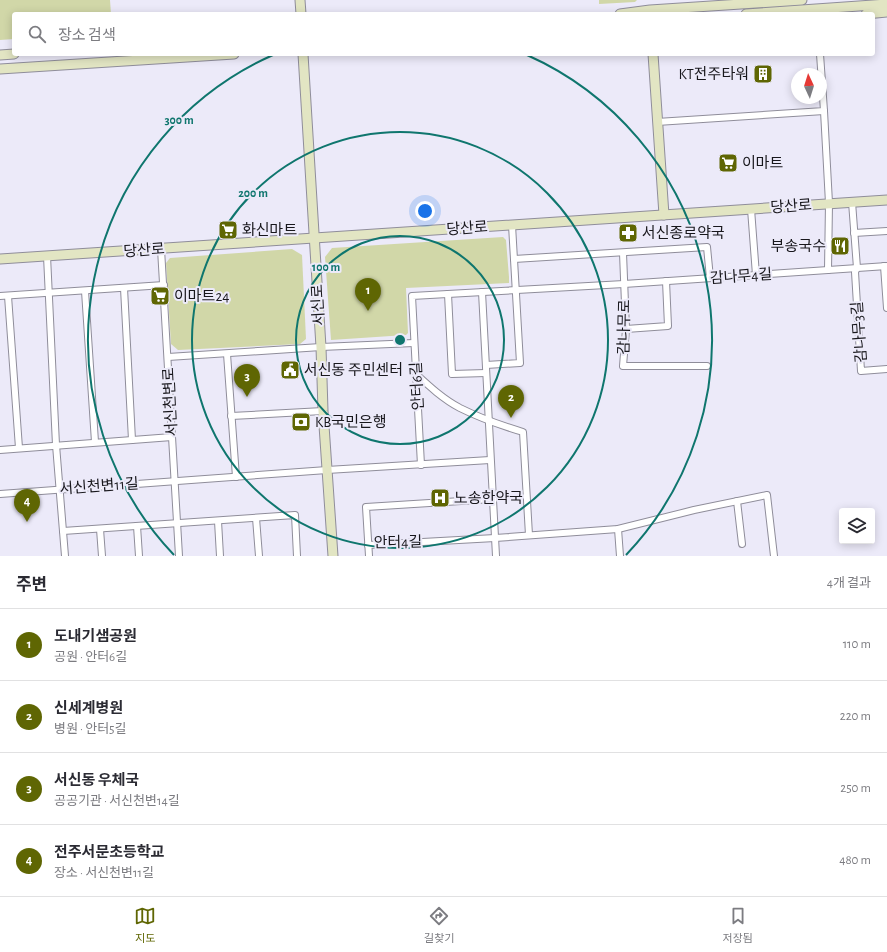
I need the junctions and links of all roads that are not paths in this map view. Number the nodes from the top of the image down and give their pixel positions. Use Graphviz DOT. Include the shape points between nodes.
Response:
graph roads {
  1 [pos="300,0"];
  2 [pos="649,0"];
  3 [pos="802,0"];
  4 [pos="887,4"];
  5 [pos="650,10"];
  6 [pos="301,12"];
  7 [pos="635,12"];
  8 [pos="774,12"];
  9 [pos="886,13"];
  10 [pos="875,14"];
  11 [pos="12,54"];
  12 [pos="0,55"];
  13 [pos="203,56"];
  14 [pos="303,56"];
  15 [pos="653,56"];
  16 [pos="820,56"];
  17 [pos="0,69"];
  18 [pos="824,111"];
  19 [pos="657,122"];
  20 [pos="887,200"];
  21 [pos="852,202"];
  22 [pos="829,203"];
  23 [pos="751,209"];
  24 [pos="664,215"];
  25 [pos="512,225"];
  26 [pos="887,231"];
  27 [pos="854,233"];
  28 [pos="315,238"];
  29 [pos="161,248"];
  30 [pos="623,252"];
  31 [pos="46,256"];
  32 [pos="514,259"];
  33 [pos="0,260"];
  34 [pos="886,266"];
  35 [pos="857,268"];
  36 [pos="828,270"];
  37 [pos="756,274"];
  38 [pos="710,278"];
  39 [pos="666,281"];
  40 [pos="624,284"];
  41 [pos="164,286"];
  42 [pos="124,288"];
  43 [pos="516,290"];
  44 [pos="85,291"];
  45 [pos="482,292"];
  46 [pos="49,293"];
  47 [pos="448,294"];
  48 [pos="0,296"];
  49 [pos="8,296"];
  50 [pos="887,308"];
  51 [pos="626,329"];
  52 [pos="414,343"];
  53 [pos="321,347"];
  54 [pos="227,354"];
  55 [pos="168,358"];
  56 [pos="486,365"];
  57 [pos="707,366"];
  58 [pos="887,369"];
  59 [pos="486,373"];
  60 [pos="416,374"];
  61 [pos="323,411"];
  62 [pos="231,416"];
  63 [pos="488,419"];
  64 [pos="172,437"];
  65 [pos="132,440"];
  66 [pos="95,442"];
  67 [pos="56,445"];
  68 [pos="19,448"];
  69 [pos="0,450"];
  70 [pos="490,460"];
  71 [pos="421,465"];
  72 [pos="327,470"];
  73 [pos="236,477"];
  74 [pos="175,481"];
  75 [pos="60,489"];
  76 [pos="0,494"];
  77 [pos="493,499"];
  78 [pos="736,501"];
  79 [pos="256,518"];
  80 [pos="218,521"];
  81 [pos="177,524"];
  82 [pos="137,526"];
  83 [pos="100,529"];
  84 [pos="618,529"];
  85 [pos="63,531"];
  86 [pos="529,535"];
  87 [pos="495,538"];
  88 [pos="742,544"];
  89 [pos="368,545"];
  90 [pos="65,556"];
  91 [pos="102,556"];
  92 [pos="139,556"];
  93 [pos="179,556"];
  94 [pos="220,556"];
  95 [pos="259,556"];
  96 [pos="297,556"];
  97 [pos="333,556"];
  98 [pos="369,556"];
  99 [pos="496,556"];
  100 [pos="620,556"];
  101 [pos="774,556"];
  1 -- 6 [label="street"];
  2 -- 5 [label="street"];
  3 -- 5 [label="street"];
  4 -- 8 [label="street"];
  5 -- 7 [label="street"];
  9 -- 10 [label="street"];
  11 -- 12 [label="street"];
  13 -- 17 [label="street"];
  14 -- 28 [label="street, 서신로"];
  15 -- 19 [label="street"];
  16 -- 18 [label="street"];
  18 -- 19 [label="street"];
  18 -- 22 [label="street"];
  19 -- 24 [label="street"];
  20 -- 21 [label="street, 당산로"];
  21 -- 22 [label="street, 당산로"];
  21 -- 27 [label="street"];
  22 -- 23 [label="street, 당산로"];
  22 -- 36 [label="street"];
  23 -- 24 [label="street, 당산로"];
  23 -- 37 [label="street"];
  24 -- 25 [label="street, 당산로"];
  25 -- 28 [label="street, 당산로"];
  25 -- 32 [label="street"];
  26 -- 27 [label="street"];
  27 -- 35 [label="street"];
  28 -- 29 [label="street, 당산로"];
  28 -- 53 [label="street, 서신로"];
  29 -- 31 [label="street, 당산로"];
  29 -- 41 [label="street, 서신천변로"];
  30 -- 32 [label="street"];
  30 -- 38 [label="street" via="707,247"];
  30 -- 40 [label="street, 감나무로"];
  31 -- 33 [label="street, 당산로"];
  31 -- 46 [label="street"];
  32 -- 43 [label="street"];
  34 -- 35 [label="street, 감나무4길"];
  34 -- 50 [label="street, 감나무4길"];
  35 -- 36 [label="street, 감나무4길"];
  35 -- 58 [label="street, 감나무3길" via="855,272 861,371"];
  36 -- 37 [label="street, 감나무4길"];
  37 -- 38 [label="street, 감나무4길"];
  38 -- 39 [label="street, 감나무4길"];
  39 -- 40 [label="street, 감나무4길"];
  39 -- 51 [label="street" via="668,326"];
  40 -- 43 [label="street, 안터6길"];
  40 -- 51 [label="street, 감나무로"];
  41 -- 42 [label="street"];
  41 -- 55 [label="street, 서신천변로"];
  42 -- 44 [label="street"];
  42 -- 65 [label="street"];
  43 -- 45 [label="street, 안터6길"];
  43 -- 56 [label="street" via="520,363"];
  44 -- 46 [label="street"];
  44 -- 66 [label="street"];
  45 -- 47 [label="street, 안터6길"];
  45 -- 56 [label="street"];
  46 -- 49 [label="street"];
  46 -- 67 [label="street"];
  47 -- 52 [label="street, 안터6길" via="412,296"];
  47 -- 59 [label="street" via="452,374"];
  48 -- 49 [label="street"];
  49 -- 68 [label="street"];
  51 -- 57 [label="street, 감나무로" via="623,366"];
  52 -- 53 [label="street"];
  52 -- 60 [label="street, 안터6길"];
  53 -- 54 [label="street"];
  53 -- 61 [label="street, 서신로"];
  54 -- 55 [label="street"];
  54 -- 62 [label="street"];
  55 -- 64 [label="street, 서신천변로"];
  56 -- 59 [label="street"];
  59 -- 63 [label="street"];
  60 -- 63 [label="street" via="458,407"];
  60 -- 71 [label="street, 안터6길"];
  61 -- 62 [label="street"];
  61 -- 72 [label="street, 서신로"];
  62 -- 73 [label="street"];
  63 -- 70 [label="street"];
  63 -- 86 [label="street" via="523,432"];
  64 -- 65 [label="street"];
  64 -- 74 [label="street, 서신천변로"];
  65 -- 66 [label="street"];
  66 -- 67 [label="street"];
  67 -- 68 [label="street"];
  67 -- 75 [label="street"];
  68 -- 69 [label="street"];
  70 -- 71 [label="street"];
  70 -- 77 [label="street"];
  71 -- 72 [label="street"];
  72 -- 73 [label="street, 서신천변11길"];
  72 -- 97 [label="street, 서신로"];
  73 -- 74 [label="street, 서신천변11길"];
  74 -- 75 [label="street, 서신천변11길"];
  74 -- 81 [label="street, 서신천변로"];
  75 -- 76 [label="street, 서신천변11길"];
  75 -- 85 [label="street"];
  77 -- 87 [label="street"];
  77 -- 89 [label="street, 안터4길" via="366,507"];
  78 -- 84 [label="street"];
  78 -- 88 [label="street"];
  78 -- 101 [label="street" via="767,495"];
  79 -- 80 [label="street"];
  79 -- 95 [label="street"];
  79 -- 96 [label="street" via="295,515"];
  80 -- 81 [label="street"];
  80 -- 94 [label="street"];
  81 -- 82 [label="street"];
  81 -- 93 [label="street, 서신천변로"];
  82 -- 83 [label="street"];
  82 -- 92 [label="street"];
  83 -- 85 [label="street"];
  83 -- 91 [label="street"];
  84 -- 86 [label="street, 안터4길"];
  84 -- 100 [label="street"];
  85 -- 90 [label="street"];
  86 -- 87 [label="street, 안터4길"];
  87 -- 89 [label="street, 안터4길"];
  87 -- 99 [label="street"];
  89 -- 98 [label="street"];
}
